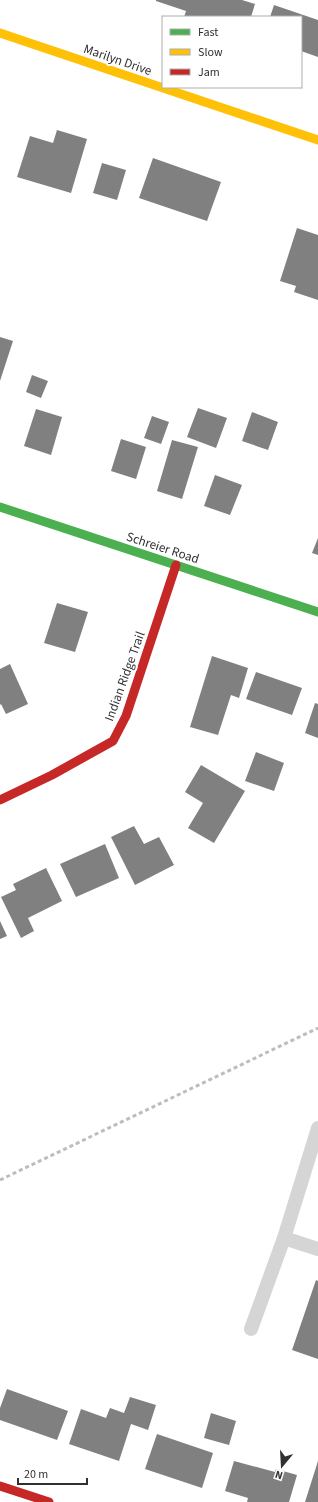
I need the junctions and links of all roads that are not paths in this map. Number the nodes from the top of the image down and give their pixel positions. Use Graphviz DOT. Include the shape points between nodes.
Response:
graph roads {
  1 [pos="0,33"];
  2 [pos="162,88"];
  3 [pos="163,88"];
  4 [pos="318,140"];
  5 [pos="0,507"];
  6 [pos="176,565"];
  7 [pos="318,612"];
  8 [pos="0,800"];
  9 [pos="318,1128"];
  10 [pos="284,1238"];
  11 [pos="318,1249"];
  12 [pos="251,1329"];
  13 [pos="0,1486"];
  14 [pos="49,1502"];
  1 -- 2 [label="street, Marilyn Drive"];
  3 -- 4 [label="street, Marilyn Drive"];
  5 -- 6 [label="street, Schreier Road"];
  6 -- 7 [label="street, Schreier Road"];
  6 -- 8 [label="street, Indian Ridge Trail" via="126,716 113,742"];
  9 -- 10 [label="lane"];
  10 -- 11 [label="lane"];
  10 -- 12 [label="lane"];
  13 -- 14 [label="street"];
}
